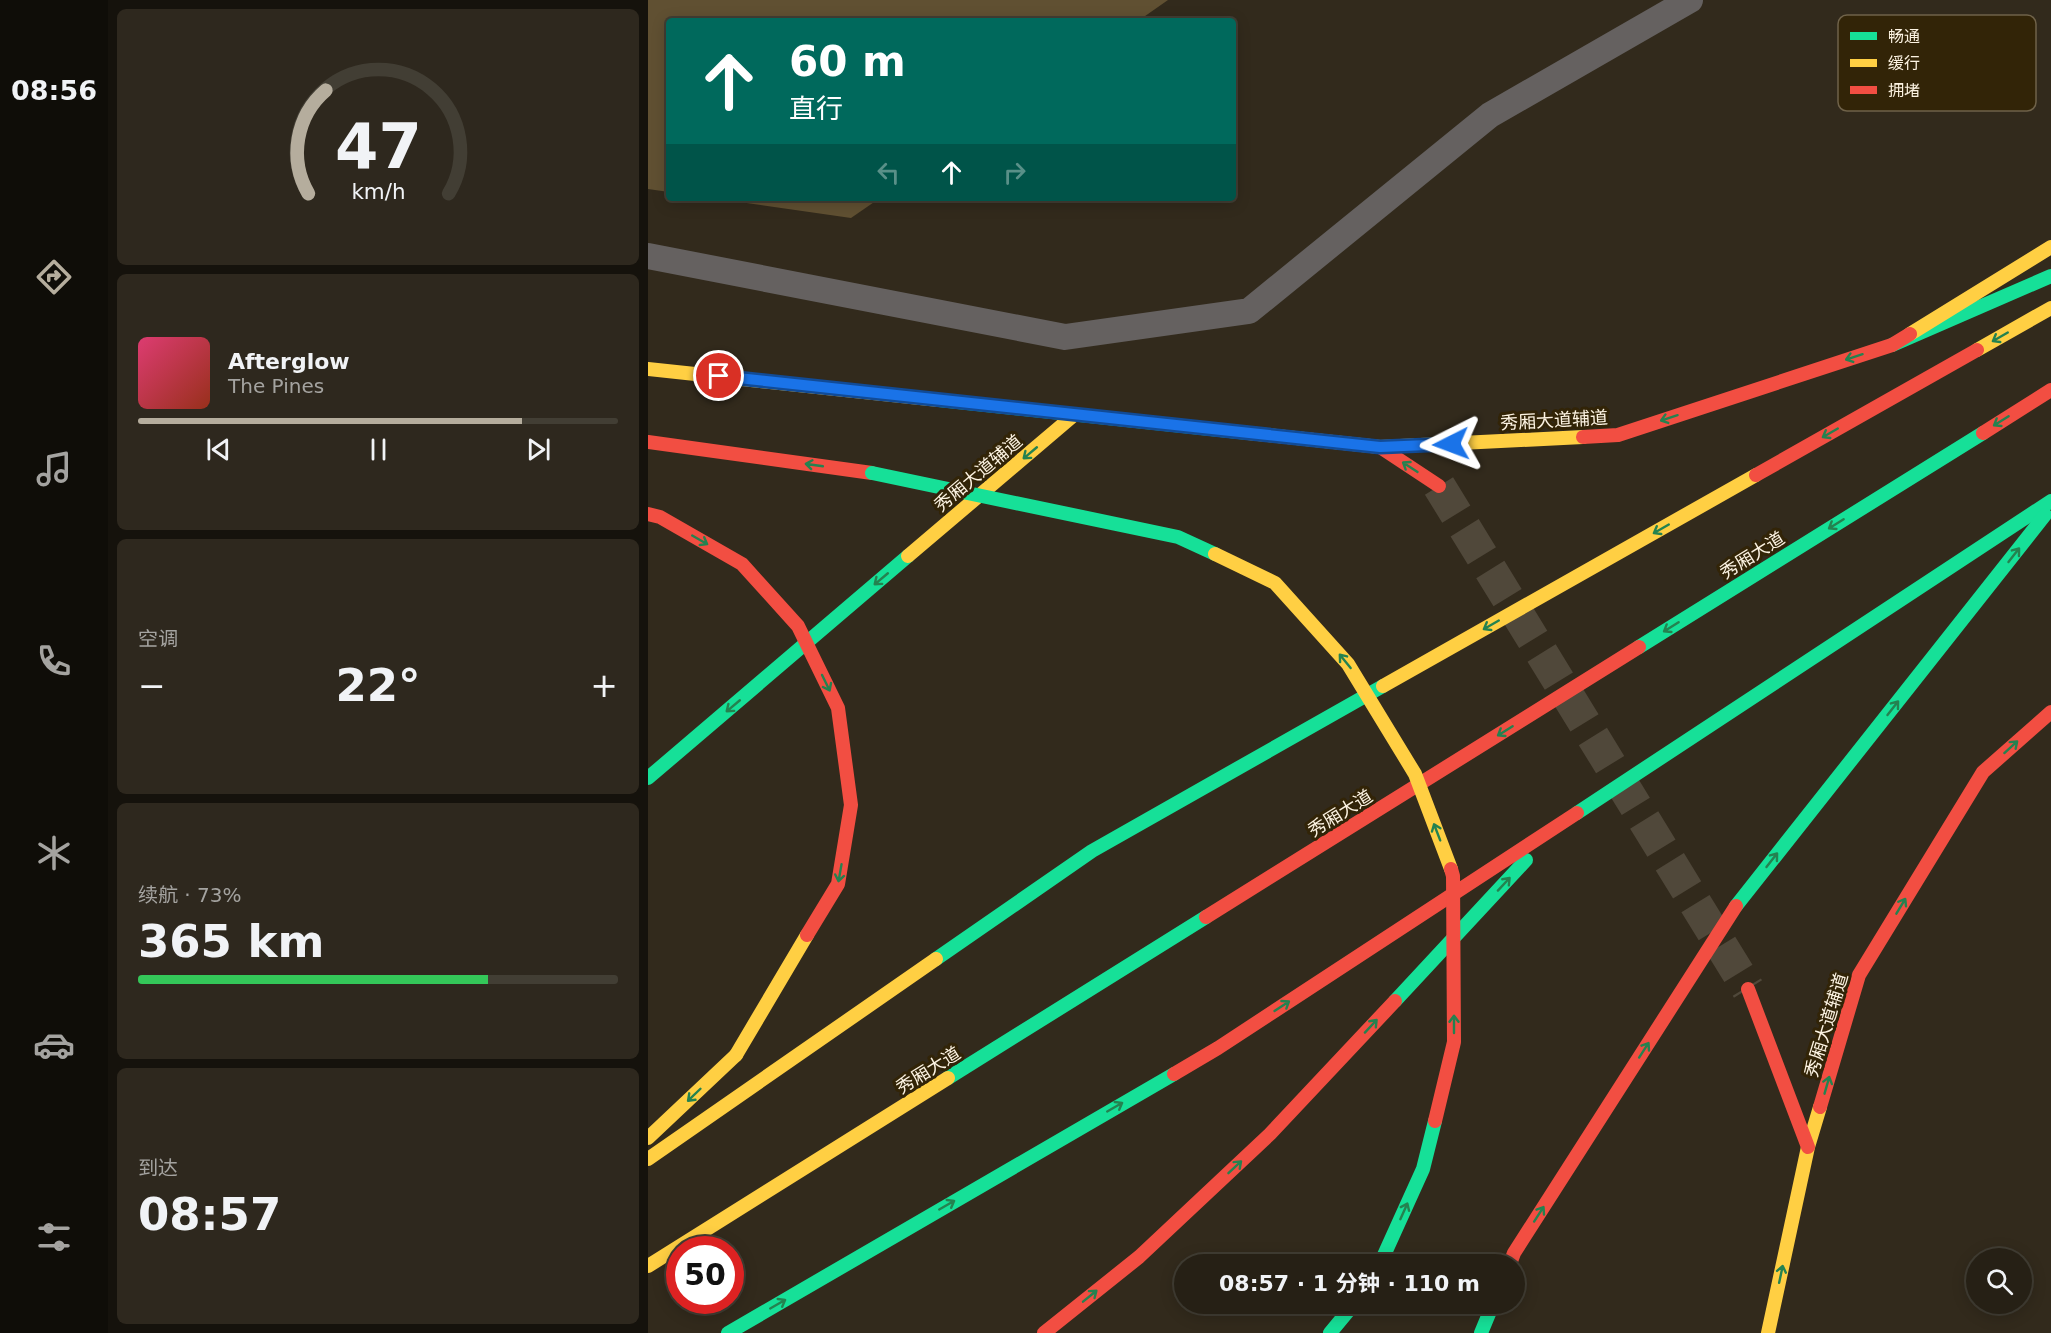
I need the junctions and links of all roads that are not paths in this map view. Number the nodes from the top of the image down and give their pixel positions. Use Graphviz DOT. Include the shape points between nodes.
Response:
graph roads {
  1 [pos="1690,0"];
  2 [pos="2051,247"];
  3 [pos="648,256"];
  4 [pos="2051,276"];
  5 [pos="2051,308"];
  6 [pos="1892,345"];
  7 [pos="648,369"];
  8 [pos="2051,390"];
  9 [pos="1074,415"];
  10 [pos="648,442"];
  11 [pos="1380,447"];
  12 [pos="1439,486"];
  13 [pos="2051,501"];
  14 [pos="2051,508"];
  15 [pos="648,514"];
  16 [pos="2051,712"];
  17 [pos="648,778"];
  18 [pos="1563,821"];
  19 [pos="1748,989"];
  20 [pos="648,1138"];
  21 [pos="1808,1147"];
  22 [pos="648,1159"];
  23 [pos="1385,1254"];
  24 [pos="1514,1254"];
  25 [pos="648,1266"];
  26 [pos="1346,1314"];
  27 [pos="1489,1314"];
  28 [pos="728,1333"];
  29 [pos="1044,1333"];
  30 [pos="1330,1333"];
  31 [pos="1481,1333"];
  32 [pos="1767,1333"];
  1 -- 3 [label="lane" via="1490,115 1249,311 1065,337"];
  2 -- 6 [label="main road, 秀厢大道辅道"];
  4 -- 6 [label="main road"];
  5 -- 22 [label="main road, one-way" via="1092,851"];
  6 -- 11 [label="main road, 秀厢大道辅道, one-way" via="1618,435"];
  7 -- 9 [label="main road"];
  8 -- 25 [label="main road, 秀厢大道, one-way"];
  9 -- 11 [label="main road, 秀厢大道辅道"];
  9 -- 17 [label="main road, 秀厢大道辅道, one-way"];
  23 -- 10 [label="main road, one-way, bridge" via="1423,1169 1454,1042 1453,876 1415,774 1348,663 1275,584 1178,537 872,473"];
  12 -- 11 [label="main road, one-way"];
  13 -- 18 [label="main road"];
  24 -- 14 [label="main road, one-way, bridge" via="1736,906"];
  15 -- 20 [label="main road, one-way, bridge" via="742,564 798,626 838,708 852,805 838,884 736,1055"];
  21 -- 16 [label="main road, 秀厢大道辅道, one-way" via="1859,975 1983,772"];
  28 -- 18 [label="main road, one-way" via="1218,1048"];
  29 -- 18 [label="main road, one-way" via="1139,1257 1270,1134"];
  19 -- 21 [label="main road"];
  32 -- 21 [label="main road, 秀厢大道辅道, one-way"];
  26 -- 30 [label="main road"];
  27 -- 31 [label="main road"];
}
